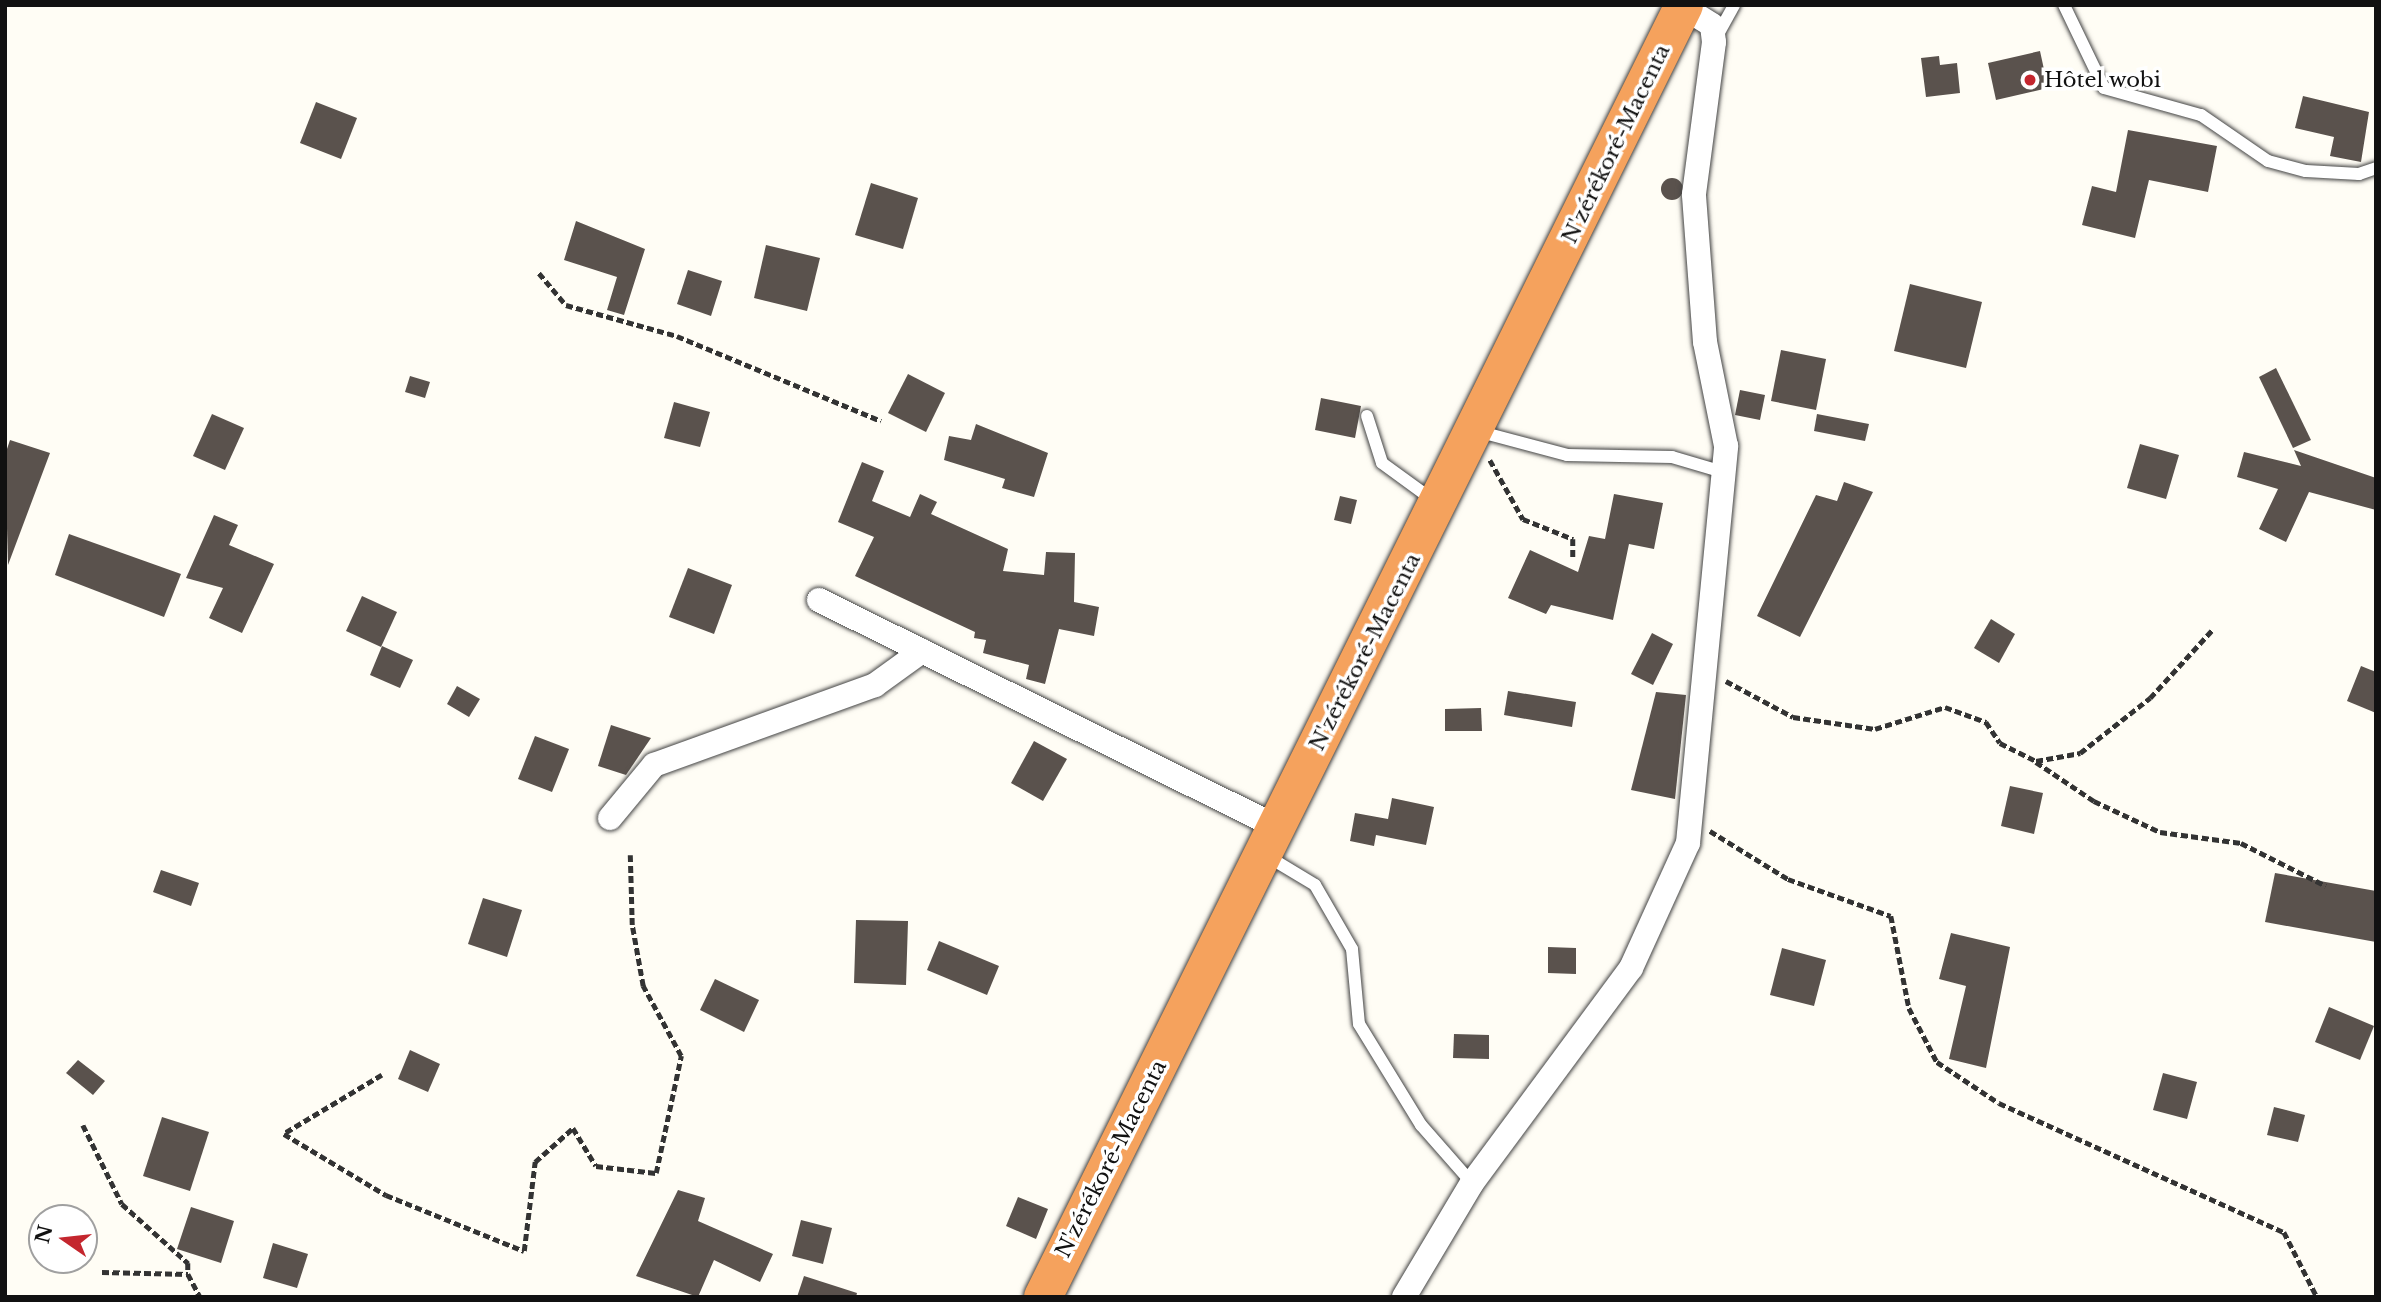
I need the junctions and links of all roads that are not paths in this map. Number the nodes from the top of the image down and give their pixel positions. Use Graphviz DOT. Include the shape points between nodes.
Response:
graph roads {
  1 [pos="1734,5"];
  2 [pos="2064,5"];
  3 [pos="1683,6"];
  4 [pos="1714,42"];
  5 [pos="2376,168"];
  6 [pos="1367,416"];
  7 [pos="1476,431"];
  8 [pos="1723,472"];
  9 [pos="1439,505"];
  10 [pos="819,600"];
  11 [pos="922,651"];
  12 [pos="610,818"];
  13 [pos="1271,840"];
  14 [pos="1472,1183"];
  15 [pos="1043,1297"];
  16 [pos="1404,1297"];
  1 -- 4 [label="lane"];
  2 -- 5 [label="lane" via="2104,88 2201,115 2268,161 2306,172 2359,174"];
  3 -- 4 [label="street" via="1712,26"];
  3 -- 7 [label="highway, N'zérékoré-Macenta"];
  4 -- 8 [label="street" via="1694,194 1705,342 1726,446"];
  6 -- 9 [label="lane" via="1382,463"];
  7 -- 8 [label="lane" via="1567,455 1672,457"];
  7 -- 9 [label="highway, N'zérékoré-Macenta"];
  8 -- 14 [label="street" via="1688,843 1631,968"];
  9 -- 13 [label="highway, N'zérékoré-Macenta"];
  10 -- 11 [label="street"];
  11 -- 12 [label="street" via="875,685 654,765"];
  11 -- 13 [label="street"];
  13 -- 14 [label="lane" via="1315,885 1352,949 1359,1024 1421,1125"];
  13 -- 15 [label="highway, N'zérékoré-Macenta"];
  14 -- 16 [label="street"];
}
